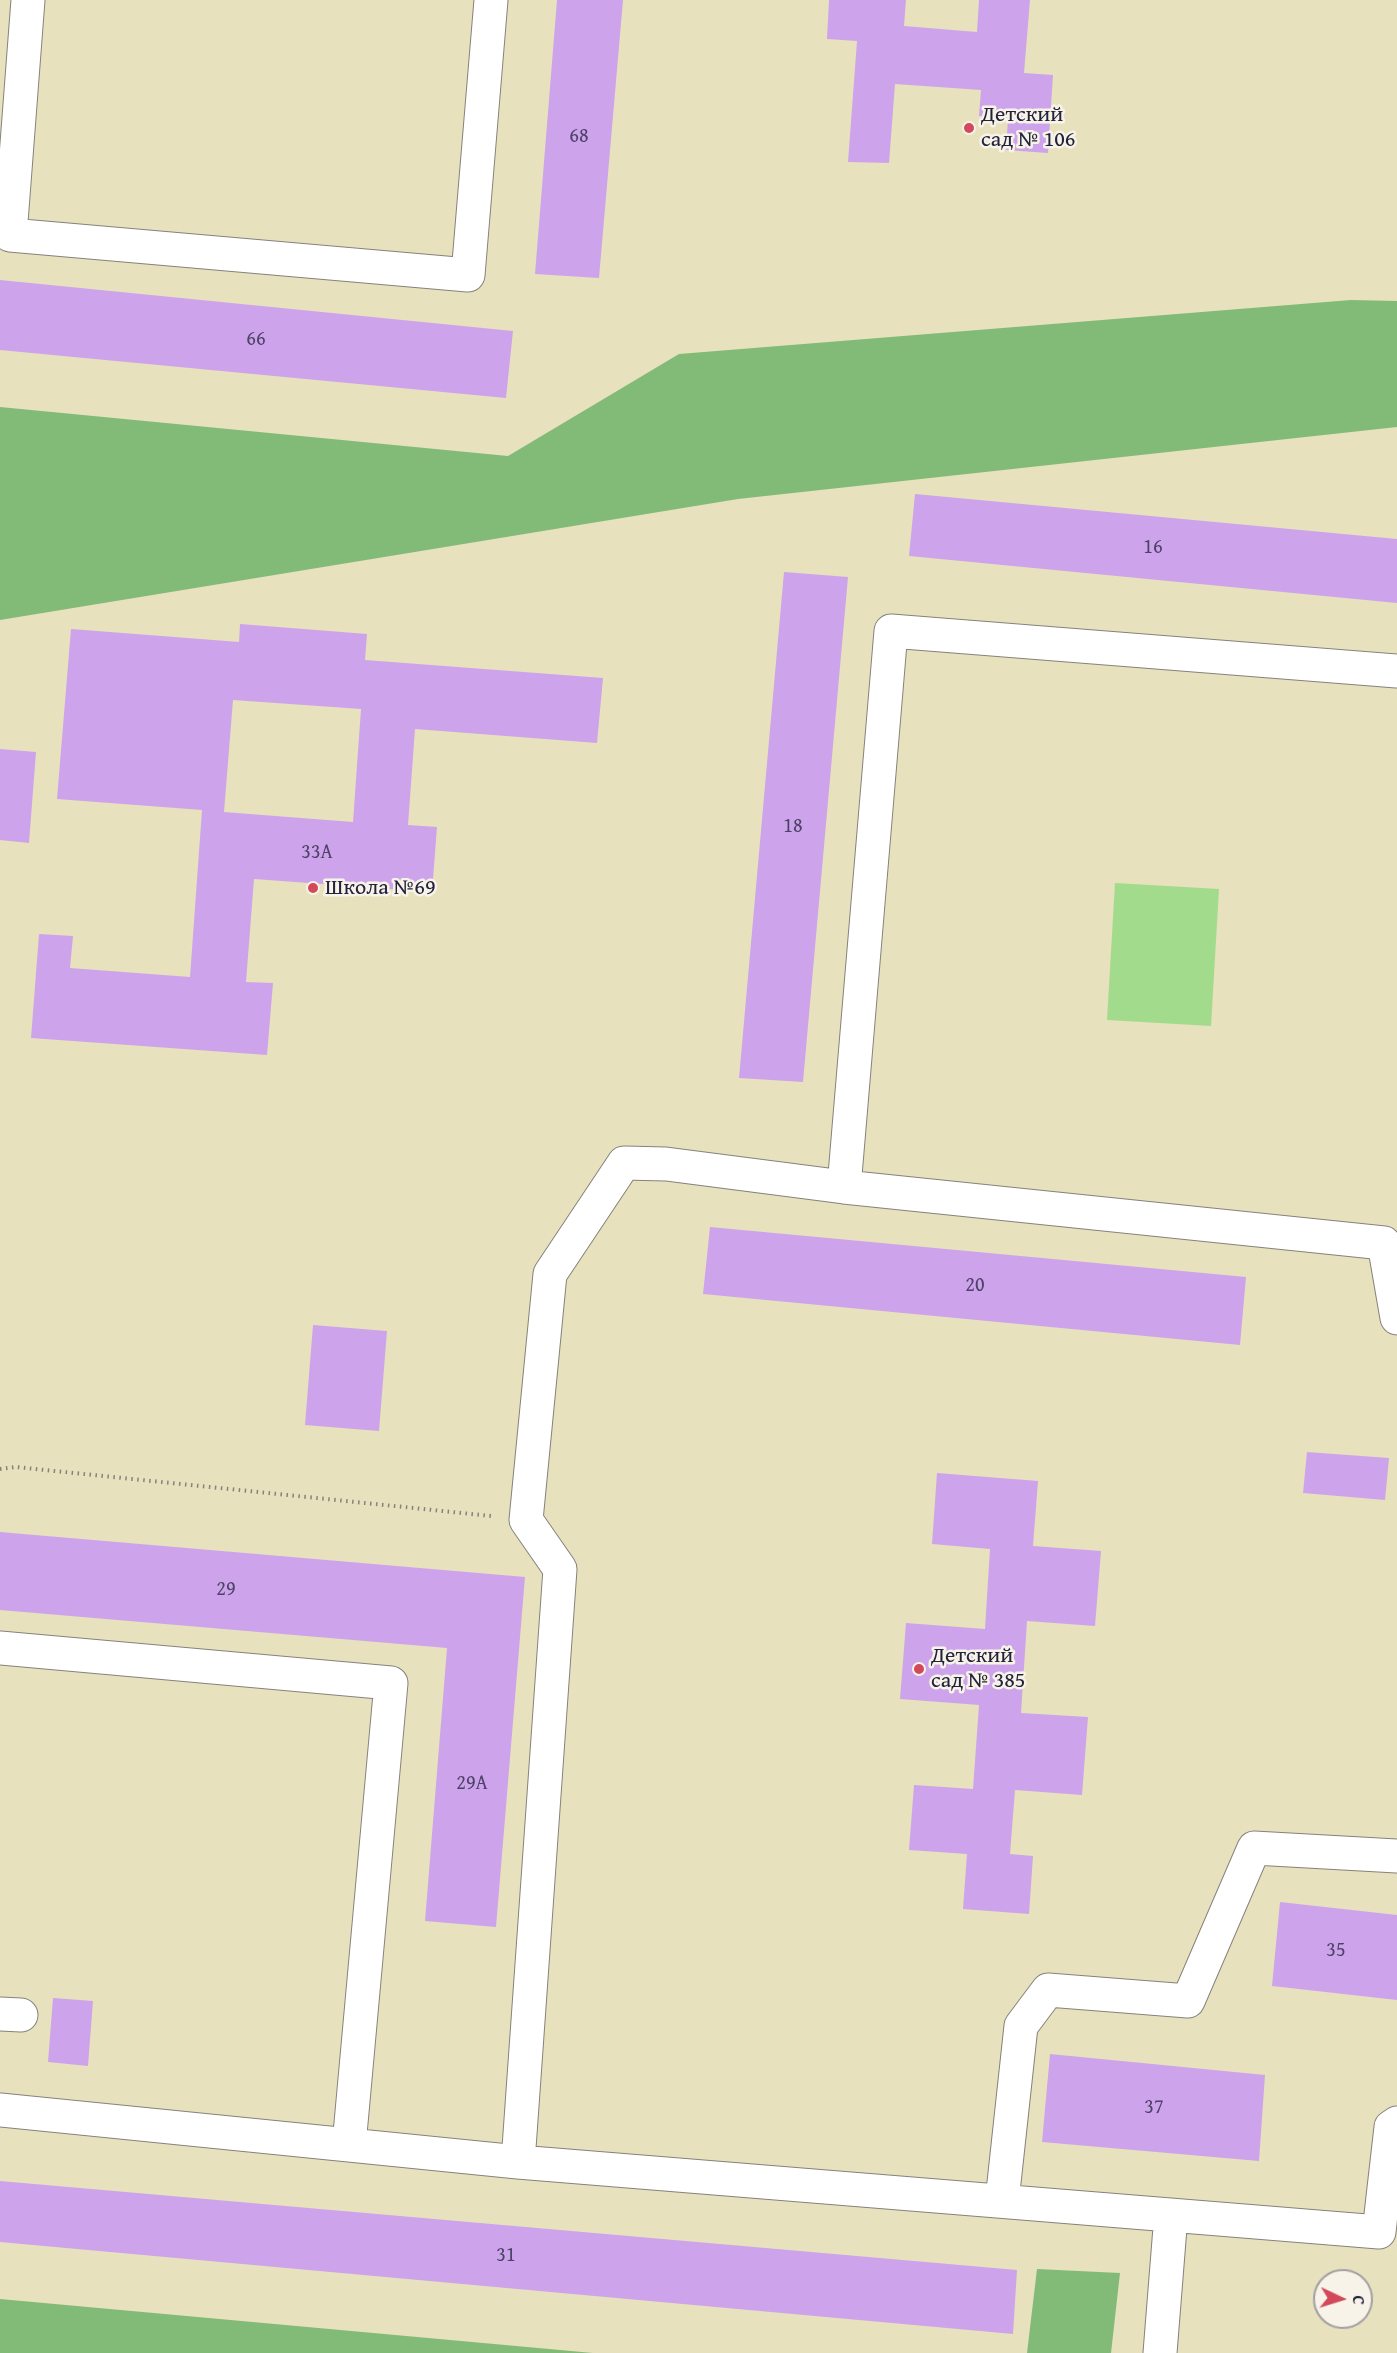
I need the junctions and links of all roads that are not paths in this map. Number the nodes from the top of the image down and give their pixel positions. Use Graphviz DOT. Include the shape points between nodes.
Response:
graph roads {
  1 [pos="28,0"];
  2 [pos="491,0"];
  3 [pos="1397,671"];
  4 [pos="844,1187"];
  5 [pos="1397,1318"];
  6 [pos="0,1648"];
  7 [pos="1397,1856"];
  8 [pos="0,2110"];
  9 [pos="1397,2123"];
  10 [pos="349,2145"];
  11 [pos="518,2162"];
  12 [pos="1002,2201"];
  13 [pos="1171,2215"];
  14 [pos="1161,2353"];
  1 -- 2 [label="lane" via="10,235 468,275"];
  3 -- 4 [label="lane" via="891,631"];
  4 -- 5 [label="lane" via="1384,1243"];
  4 -- 11 [label="lane" via="666,1164 624,1163 550,1274 526,1520 560,1569"];
  6 -- 10 [label="lane" via="391,1683"];
  7 -- 12 [label="lane" via="1254,1848 1188,2001 1048,1990 1021,2026"];
  8 -- 10 [label="lane"];
  9 -- 13 [label="lane" via="1391,2127 1379,2232"];
  10 -- 11 [label="lane"];
  11 -- 12 [label="lane"];
  12 -- 13 [label="lane"];
  13 -- 14 [label="lane"];
}
